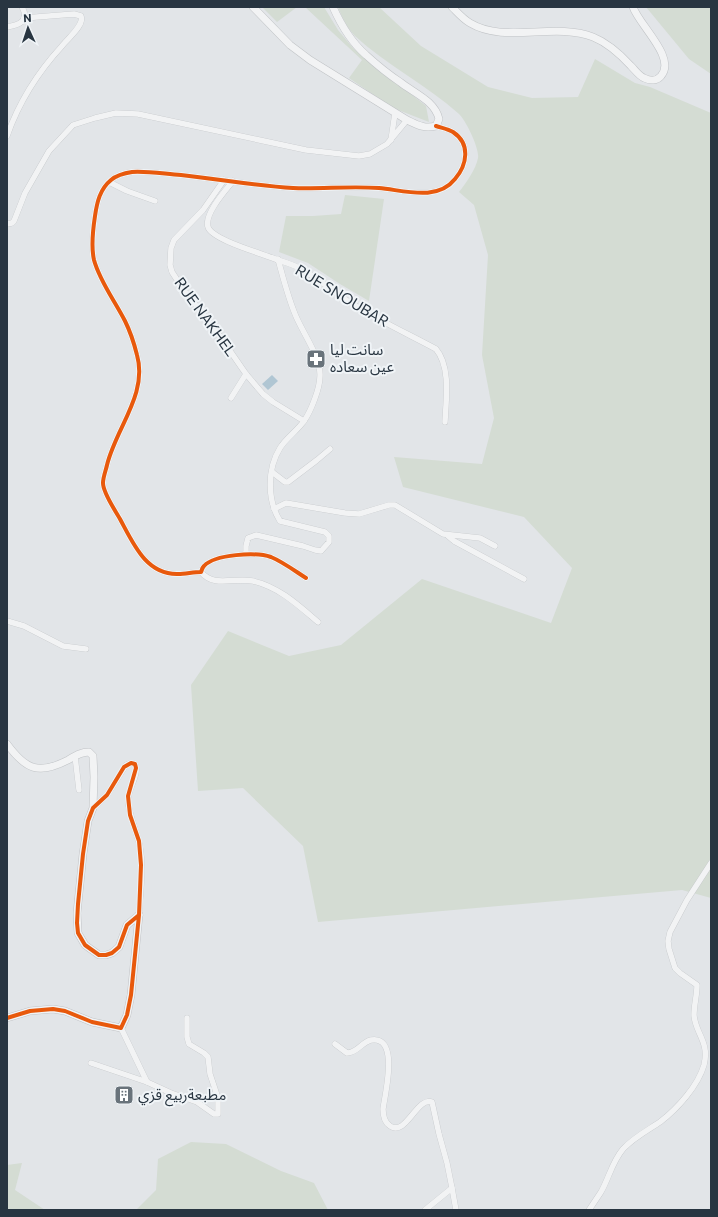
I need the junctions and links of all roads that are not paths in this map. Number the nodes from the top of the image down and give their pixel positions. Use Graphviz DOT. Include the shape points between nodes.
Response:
graph roads {
  1 [pos="22,7"];
  2 [pos="253,7"];
  3 [pos="333,7"];
  4 [pos="452,7"];
  5 [pos="633,7"];
  6 [pos="24,18"];
  7 [pos="7,27"];
  8 [pos="395,113"];
  9 [pos="407,120"];
  10 [pos="436,126"];
  11 [pos="7,136"];
  12 [pos="391,140"];
  13 [pos="224,180"];
  14 [pos="233,181"];
  15 [pos="109,182"];
  16 [pos="155,201"];
  17 [pos="7,224"];
  18 [pos="278,259"];
  19 [pos="246,374"];
  20 [pos="231,398"];
  21 [pos="304,421"];
  22 [pos="445,422"];
  23 [pos="330,449"];
  24 [pos="272,472"];
  25 [pos="274,509"];
  26 [pos="448,536"];
  27 [pos="496,546"];
  28 [pos="246,554"];
  29 [pos="201,572"];
  30 [pos="306,578"];
  31 [pos="524,579"];
  32 [pos="7,621"];
  33 [pos="318,622"];
  34 [pos="86,649"];
  35 [pos="7,744"];
  36 [pos="75,756"];
  37 [pos="79,790"];
  38 [pos="93,808"];
  39 [pos="711,864"];
  40 [pos="139,915"];
  41 [pos="7,1018"];
  42 [pos="187,1018"];
  43 [pos="122,1028"];
  44 [pos="335,1044"];
  45 [pos="91,1063"];
  46 [pos="147,1082"];
  47 [pos="452,1188"];
  48 [pos="425,1210"];
  49 [pos="456,1210"];
  50 [pos="589,1210"];
  1 -- 6 [label="street"];
  2 -- 8 [label="street" via="290,45 310,60"];
  3 -- 10 [label="street" via="347,34 365,55 433,107 439,119"];
  4 -- 5 [label="street" via="471,24 492,31 569,32 594,38 615,50 645,79 656,80 664,72 664,60"];
  6 -- 7 [label="street" via="17,25"];
  6 -- 11 [label="street" via="74,14 81,16 82,22 27,93"];
  8 -- 9 [label="street"];
  8 -- 12 [label="street"];
  9 -- 10 [label="street" via="421,127"];
  9 -- 12 [label="street"];
  10 -- 14 [label="street" via="458,136 466,153 465,164 454,182 434,192 418,193 379,188 293,188"];
  12 -- 17 [label="street" via="376,152 359,156 299,148 138,114 116,113 73,125 49,151 25,193 16,218"];
  13 -- 14 [label="street"];
  13 -- 15 [label="street" via="143,172 123,174"];
  13 -- 19 [label="street, RUE NAKHEL" via="203,210 174,240 170,265 183,289"];
  14 -- 18 [label="street, RUE SNOUBAR" via="210,214 207,223 210,231 225,241"];
  15 -- 16 [label="street"];
  15 -- 29 [label="street" via="101,191 97,202 94,261 132,338 140,379 113,446 103,483 108,498 144,559 168,574"];
  18 -- 21 [label="street" via="294,313 320,371 318,386"];
  18 -- 22 [label="street, RUE SNOUBAR" via="305,271 346,300 436,349 446,374"];
  19 -- 20 [label="street"];
  19 -- 21 [label="street, RUE NAKHEL" via="272,402"];
  21 -- 24 [label="street" via="280,448"];
  23 -- 24 [label="street" via="288,482"];
  24 -- 25 [label="street" via="270,488"];
  25 -- 26 [label="street" via="286,503 359,514 395,505 428,527"];
  25 -- 28 [label="street" via="280,521 325,532 329,536 329,542 321,551 256,535 248,538"];
  26 -- 27 [label="street" via="480,538"];
  26 -- 31 [label="street" via="454,542"];
  28 -- 29 [label="street" via="213,561 204,566"];
  28 -- 30 [label="street" via="271,557"];
  29 -- 33 [label="street" via="213,580 252,581 266,585 289,598"];
  32 -- 34 [label="street" via="24,626 62,646"];
  35 -- 36 [label="street" via="26,764 41,769 57,766"];
  36 -- 37 [label="street"];
  36 -- 38 [label="street" via="86,752 93,756"];
  38 -- 40 [label="street" via="107,795 126,765 135,764 136,771 128,801 140,849"];
  38 -- 40 [label="street" via="85,837 78,904 77,923 81,938 85,946 99,955 112,953 119,947 126,925"];
  39 -- 50 [label="street" via="670,932 668,941 675,968 697,985 694,1016 704,1043 704,1064 681,1103 618,1155"];
  40 -- 43 [label="street" via="131,995"];
  41 -- 43 [label="street" via="30,1011 53,1009 92,1022"];
  42 -- 46 [label="street" via="189,1044 208,1057 210,1074 218,1098 218,1114 197,1102"];
  43 -- 46 [label="street"];
  44 -- 47 [label="street" via="347,1053 372,1040 380,1041 387,1048 389,1059 383,1109 384,1117 390,1126 394,1128 403,1124 420,1106 429,1100 432,1102"];
  45 -- 46 [label="street"];
  47 -- 48 [label="street"];
  47 -- 49 [label="street"];
}
